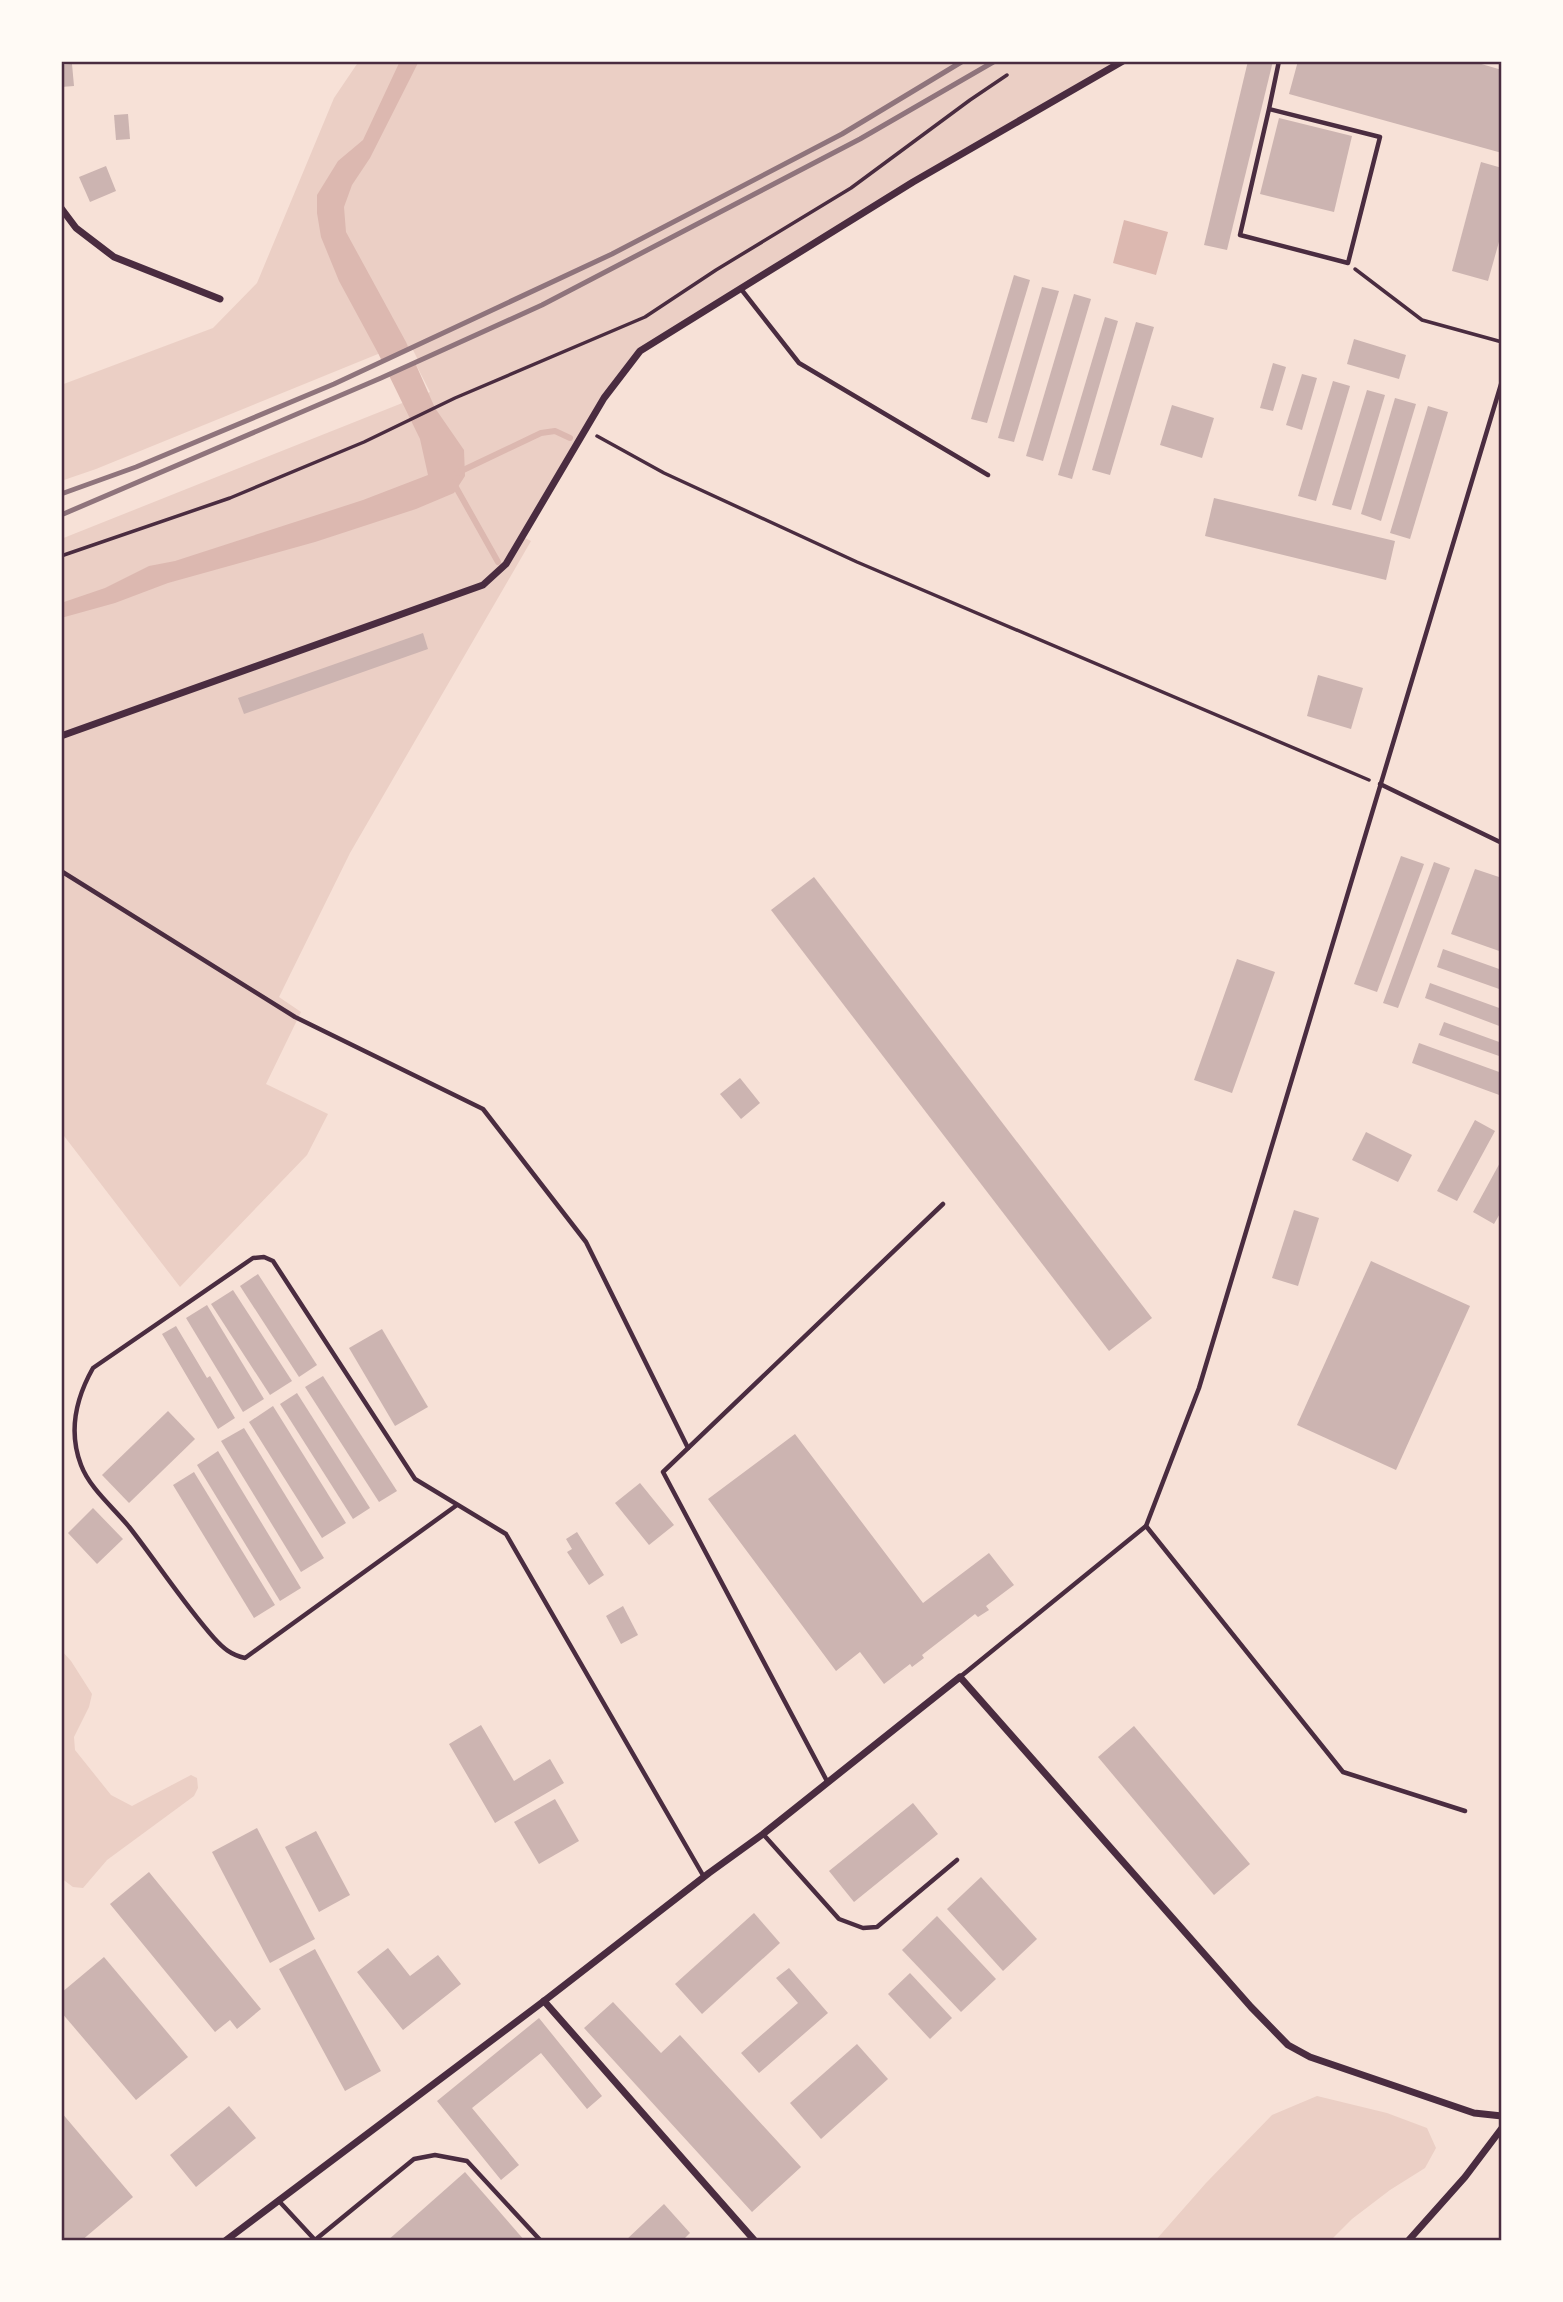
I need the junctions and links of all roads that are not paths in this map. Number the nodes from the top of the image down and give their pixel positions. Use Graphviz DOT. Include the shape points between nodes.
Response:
graph roads {
  1 [pos="1123,61"];
  2 [pos="1279,61"];
  3 [pos="1269,109"];
  4 [pos="61,208"];
  5 [pos="741,289"];
  6 [pos="220,299"];
  7 [pos="1502,381"];
  8 [pos="988,475"];
  9 [pos="61,736"];
  10 [pos="1380,784"];
  11 [pos="1502,843"];
  12 [pos="61,871"];
  13 [pos="943,1204"];
  14 [pos="688,1448"];
  15 [pos="457,1505"];
  16 [pos="1146,1526"];
  17 [pos="960,1677"];
  18 [pos="829,1784"];
  19 [pos="1465,1811"];
  20 [pos="763,1835"];
  21 [pos="957,1860"];
  22 [pos="704,1877"];
  23 [pos="544,2001"];
  24 [pos="1502,2116"];
  25 [pos="1502,2128"];
  26 [pos="277,2200"];
  27 [pos="315,2240"];
  28 [pos="225,2241"];
  29 [pos="541,2241"];
  30 [pos="755,2241"];
  31 [pos="1408,2241"];
  1 -- 5 [label="street" via="913,182"];
  2 -- 3 [label="lane"];
  3 -- 3 [label="lane" via="1380,137 1348,263 1240,235"];
  4 -- 6 [label="street" via="76,228 114,257"];
  5 -- 8 [label="lane" via="799,363"];
  5 -- 9 [label="street" via="640,351 604,398 506,564 483,585"];
  7 -- 10 [label="lane"];
  10 -- 11 [label="lane"];
  10 -- 16 [label="lane" via="1199,1388"];
  12 -- 14 [label="lane" via="295,1017 483,1110 586,1242"];
  13 -- 14 [label="lane"];
  14 -- 18 [label="lane" via="663,1472"];
  15 -- 15 [label="lane" via="245,1658 233,1656 93,1485 81,1464 73,1420 93,1368 253,1258 264,1257 272,1261 415,1479"];
  15 -- 22 [label="lane" via="506,1534"];
  16 -- 17 [label="lane"];
  16 -- 19 [label="lane" via="1343,1772"];
  17 -- 18 [label="street"];
  17 -- 24 [label="street" via="1288,2045 1371,2079 1474,2113"];
  18 -- 20 [label="street"];
  20 -- 21 [label="lane" via="839,1919 863,1928 877,1927"];
  20 -- 22 [label="street"];
  22 -- 23 [label="street"];
  23 -- 26 [label="street"];
  23 -- 30 [label="street"];
  25 -- 31 [label="street"];
  26 -- 27 [label="lane"];
  26 -- 28 [label="street"];
  27 -- 29 [label="lane" via="414,2158 435,2155 467,2161"];
}
